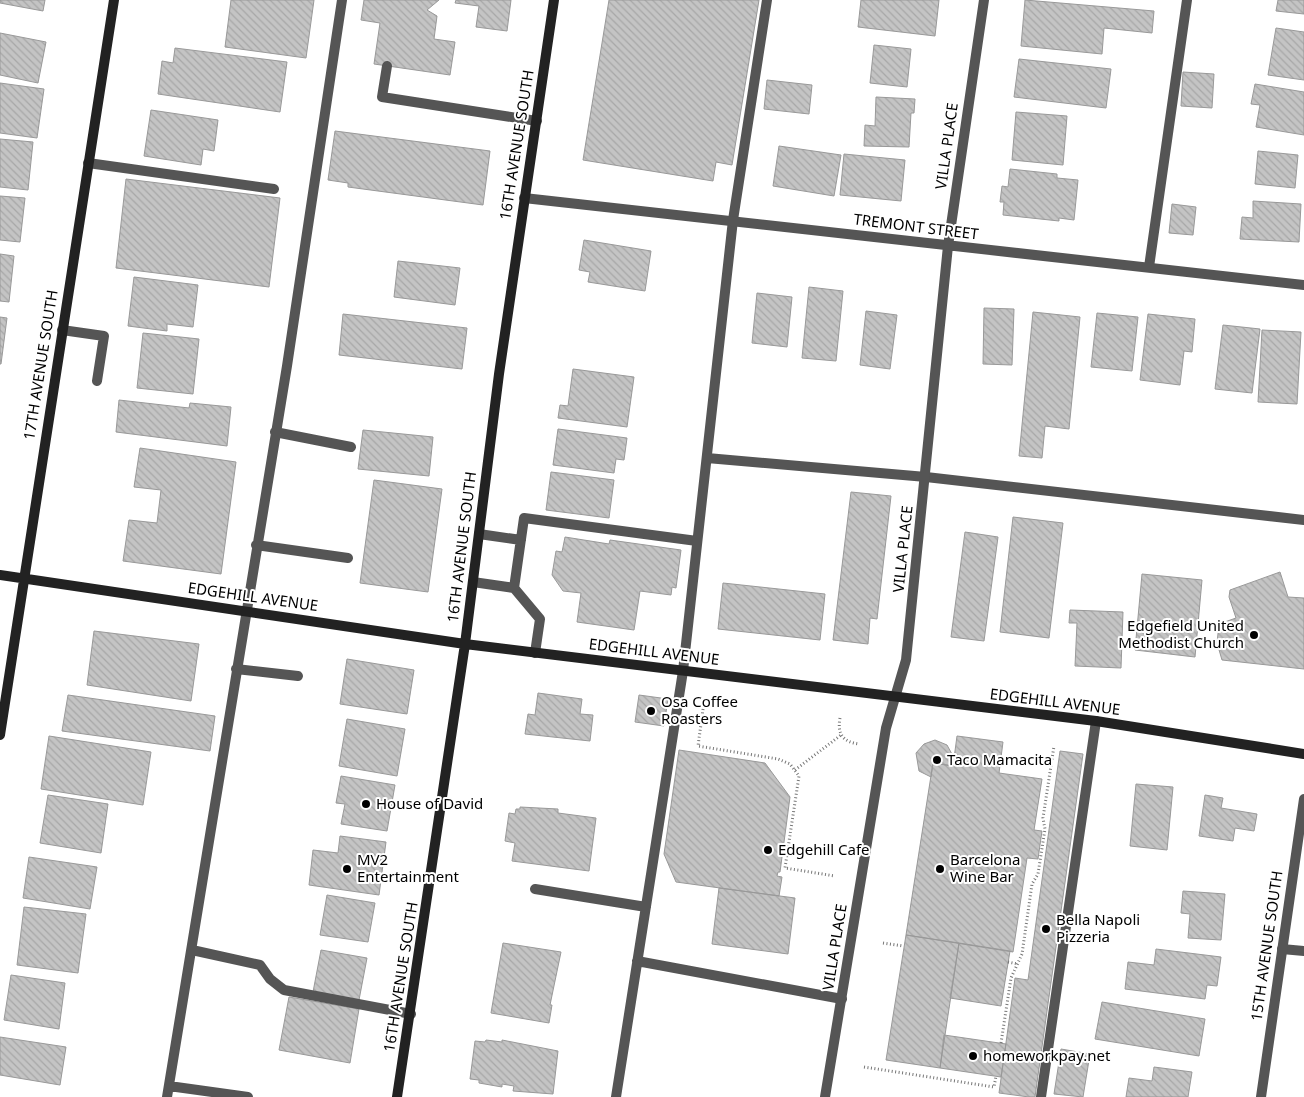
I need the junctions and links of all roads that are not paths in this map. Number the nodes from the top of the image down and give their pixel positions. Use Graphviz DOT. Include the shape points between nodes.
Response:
graph roads {
  1 [pos="114,0"];
  2 [pos="342,0"];
  3 [pos="554,0"];
  4 [pos="766,0"];
  5 [pos="984,0"];
  6 [pos="1186,0"];
  7 [pos="387,66"];
  8 [pos="536,121"];
  9 [pos="88,162"];
  10 [pos="274,189"];
  11 [pos="524,198"];
  12 [pos="734,220"];
  13 [pos="948,246"];
  14 [pos="1149,267"];
  15 [pos="1304,285"];
  16 [pos="62,330"];
  17 [pos="97,381"];
  18 [pos="275,432"];
  19 [pos="351,447"];
  20 [pos="707,458"];
  21 [pos="926,477"];
  22 [pos="1304,520"];
  23 [pos="479,534"];
  24 [pos="521,540"];
  25 [pos="697,541"];
  26 [pos="256,545"];
  27 [pos="348,558"];
  28 [pos="0,575"];
  29 [pos="23,578"];
  30 [pos="473,582"];
  31 [pos="514,588"];
  32 [pos="245,611"];
  33 [pos="465,644"];
  34 [pos="536,653"];
  35 [pos="236,669"];
  36 [pos="683,671"];
  37 [pos="298,676"];
  38 [pos="895,697"];
  39 [pos="1096,721"];
  40 [pos="0,735"];
  41 [pos="1304,754"];
  42 [pos="1304,799"];
  43 [pos="536,889"];
  44 [pos="646,907"];
  45 [pos="1282,948"];
  46 [pos="192,950"];
  47 [pos="1304,951"];
  48 [pos="637,961"];
  49 [pos="842,999"];
  50 [pos="411,1014"];
  51 [pos="169,1086"];
  52 [pos="167,1097"];
  53 [pos="248,1097"];
  54 [pos="397,1097"];
  55 [pos="616,1097"];
  56 [pos="825,1097"];
  57 [pos="1041,1097"];
  58 [pos="1260,1097"];
  1 -- 9 [label="main road, 17TH AVENUE SOUTH"];
  2 -- 18 [label="street"];
  3 -- 8 [label="main road, 16TH AVENUE SOUTH"];
  4 -- 12 [label="street"];
  5 -- 13 [label="street, VILLA PLACE"];
  6 -- 14 [label="street"];
  7 -- 8 [label="street" via="382,97"];
  8 -- 11 [label="main road, 16TH AVENUE SOUTH"];
  9 -- 10 [label="street"];
  9 -- 16 [label="main road, 17TH AVENUE SOUTH"];
  11 -- 12 [label="street, TREMONT STREET"];
  11 -- 23 [label="main road, 16TH AVENUE SOUTH"];
  12 -- 13 [label="street, TREMONT STREET"];
  12 -- 20 [label="street"];
  13 -- 14 [label="street, TREMONT STREET"];
  13 -- 21 [label="street, VILLA PLACE"];
  14 -- 15 [label="street, TREMONT STREET"];
  16 -- 17 [label="street" via="104,336"];
  16 -- 29 [label="main road, 17TH AVENUE SOUTH"];
  18 -- 19 [label="street"];
  18 -- 26 [label="street"];
  20 -- 21 [label="street"];
  20 -- 25 [label="street"];
  21 -- 22 [label="street"];
  21 -- 38 [label="street, VILLA PLACE" via="906,660"];
  23 -- 24 [label="street"];
  23 -- 30 [label="main road, 16TH AVENUE SOUTH"];
  24 -- 25 [label="street" via="524,518"];
  24 -- 31 [label="street"];
  25 -- 36 [label="street"];
  26 -- 27 [label="street"];
  26 -- 32 [label="street"];
  28 -- 29 [label="main road, EDGEHILL AVENUE"];
  29 -- 32 [label="main road, EDGEHILL AVENUE"];
  29 -- 40 [label="main road, 17TH AVENUE SOUTH"];
  30 -- 31 [label="street"];
  30 -- 33 [label="main road, 16TH AVENUE SOUTH"];
  31 -- 34 [label="street" via="540,619"];
  32 -- 33 [label="main road, EDGEHILL AVENUE"];
  32 -- 35 [label="street"];
  33 -- 34 [label="main road, EDGEHILL AVENUE"];
  33 -- 50 [label="main road, 16TH AVENUE SOUTH"];
  34 -- 36 [label="main road, EDGEHILL AVENUE"];
  35 -- 37 [label="street"];
  35 -- 46 [label="street"];
  36 -- 38 [label="main road, EDGEHILL AVENUE"];
  36 -- 44 [label="street"];
  38 -- 39 [label="main road, EDGEHILL AVENUE"];
  38 -- 49 [label="street, VILLA PLACE" via="886,728"];
  39 -- 41 [label="main road, EDGEHILL AVENUE"];
  39 -- 57 [label="street"];
  42 -- 45 [label="street, 15TH AVENUE SOUTH"];
  43 -- 44 [label="street"];
  44 -- 48 [label="street"];
  45 -- 47 [label="street"];
  45 -- 58 [label="street, 15TH AVENUE SOUTH"];
  46 -- 50 [label="street" via="260,965 284,990"];
  46 -- 51 [label="street"];
  48 -- 49 [label="street"];
  48 -- 55 [label="street"];
  49 -- 56 [label="street, VILLA PLACE"];
  50 -- 54 [label="main road, 16TH AVENUE SOUTH"];
  51 -- 52 [label="street"];
  51 -- 53 [label="street"];
}
